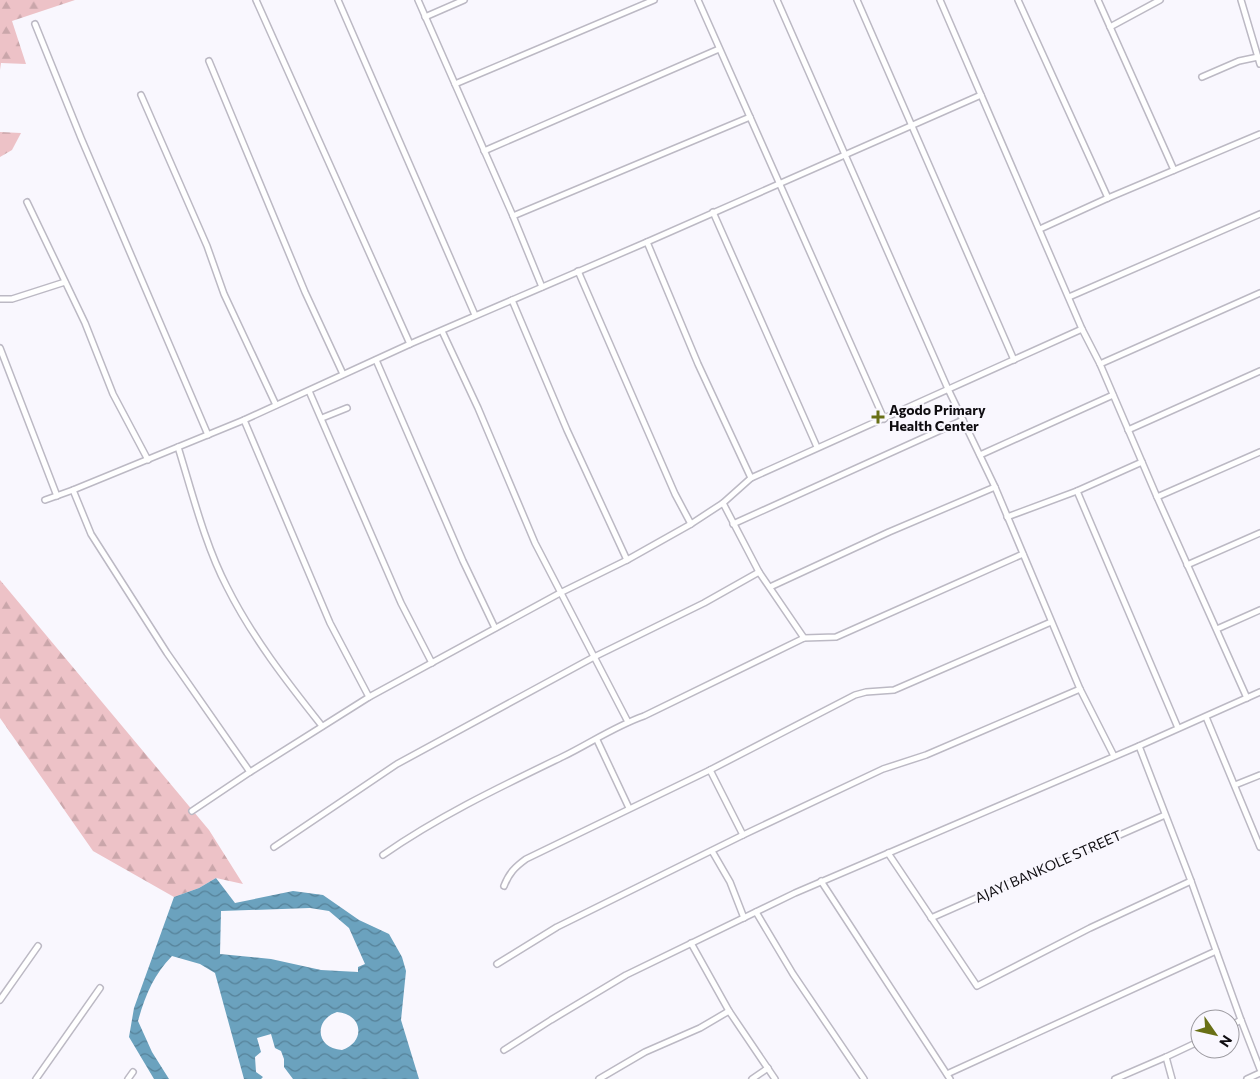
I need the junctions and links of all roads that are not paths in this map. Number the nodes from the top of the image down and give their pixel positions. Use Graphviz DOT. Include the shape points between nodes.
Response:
graph roads {
  1 [pos="256,0"];
  2 [pos="338,0"];
  3 [pos="418,0"];
  4 [pos="464,0"];
  5 [pos="654,0"];
  6 [pos="698,0"];
  7 [pos="777,0"];
  8 [pos="857,0"];
  9 [pos="940,0"];
  10 [pos="1018,0"];
  11 [pos="1098,0"];
  12 [pos="1160,0"];
  13 [pos="1241,0"];
  14 [pos="425,17"];
  15 [pos="35,24"];
  16 [pos="1110,27"];
  17 [pos="719,49"];
  18 [pos="1258,56"];
  19 [pos="209,61"];
  20 [pos="1260,64"];
  21 [pos="1202,77"];
  22 [pos="455,84"];
  23 [pos="141,95"];
  24 [pos="981,95"];
  25 [pos="750,117"];
  26 [pos="911,126"];
  27 [pos="1260,134"];
  28 [pos="484,151"];
  29 [pos="844,154"];
  30 [pos="1174,170"];
  31 [pos="779,184"];
  32 [pos="1108,198"];
  33 [pos="27,202"];
  34 [pos="713,212"];
  35 [pos="1260,214"];
  36 [pos="514,216"];
  37 [pos="1040,229"];
  38 [pos="647,242"];
  39 [pos="578,272"];
  40 [pos="65,282"];
  41 [pos="542,287"];
  42 [pos="1260,293"];
  43 [pos="1069,297"];
  44 [pos="0,299"];
  45 [pos="512,300"];
  46 [pos="475,315"];
  47 [pos="1082,329"];
  48 [pos="442,331"];
  49 [pos="410,344"];
  50 [pos="0,348"];
  51 [pos="376,360"];
  52 [pos="1014,360"];
  53 [pos="1100,364"];
  54 [pos="1260,371"];
  55 [pos="343,374"];
  56 [pos="948,389"];
  57 [pos="309,391"];
  58 [pos="1113,395"];
  59 [pos="276,405"];
  60 [pos="347,408"];
  61 [pos="322,418"];
  62 [pos="884,419"];
  63 [pos="244,420"];
  64 [pos="962,420"];
  65 [pos="1128,430"];
  66 [pos="208,435"];
  67 [pos="178,447"];
  68 [pos="817,448"];
  69 [pos="1260,452"];
  70 [pos="980,455"];
  71 [pos="148,460"];
  72 [pos="1142,462"];
  73 [pos="751,478"];
  74 [pos="995,487"];
  75 [pos="73,490"];
  76 [pos="1077,491"];
  77 [pos="57,496"];
  78 [pos="1157,497"];
  79 [pos="45,500"];
  80 [pos="724,503"];
  81 [pos="1006,517"];
  82 [pos="691,524"];
  83 [pos="734,524"];
  84 [pos="1260,533"];
  85 [pos="1023,554"];
  86 [pos="626,560"];
  87 [pos="1187,565"];
  88 [pos="759,572"];
  89 [pos="770,587"];
  90 [pos="560,593"];
  91 [pos="1260,610"];
  92 [pos="1051,622"];
  93 [pos="495,628"];
  94 [pos="1217,629"];
  95 [pos="804,638"];
  96 [pos="594,657"];
  97 [pos="432,663"];
  98 [pos="1080,689"];
  99 [pos="1260,692"];
  100 [pos="369,697"];
  101 [pos="1247,698"];
  102 [pos="1206,717"];
  103 [pos="628,722"];
  104 [pos="322,726"];
  105 [pos="1178,728"];
  106 [pos="597,740"];
  107 [pos="1139,746"];
  108 [pos="1114,756"];
  109 [pos="710,770"];
  110 [pos="250,772"];
  111 [pos="1260,775"];
  112 [pos="1235,785"];
  113 [pos="629,808"];
  114 [pos="192,811"];
  115 [pos="1165,815"];
  116 [pos="743,835"];
  117 [pos="274,847"];
  118 [pos="1260,847"];
  119 [pos="712,850"];
  120 [pos="888,853"];
  121 [pos="383,854"];
  122 [pos="821,881"];
  123 [pos="1191,881"];
  124 [pos="504,886"];
  125 [pos="756,912"];
  126 [pos="744,918"];
  127 [pos="931,918"];
  128 [pos="691,942"];
  129 [pos="38,946"];
  130 [pos="1216,951"];
  131 [pos="497,964"];
  132 [pos="100,988"];
  133 [pos="0,1000"];
  134 [pos="730,1011"];
  135 [pos="1241,1020"];
  136 [pos="1190,1045"];
  137 [pos="504,1050"];
  138 [pos="1166,1057"];
  139 [pos="768,1068"];
  140 [pos="1260,1071"];
  141 [pos="133,1072"];
  142 [pos="949,1077"];
  143 [pos="36,1079"];
  144 [pos="128,1079"];
  145 [pos="599,1079"];
  146 [pos="752,1079"];
  147 [pos="775,1079"];
  148 [pos="864,1079"];
  149 [pos="1115,1079"];
  150 [pos="1172,1079"];
  151 [pos="1248,1079"];
  1 -- 49 [label="street"];
  2 -- 46 [label="street"];
  3 -- 14 [label="street"];
  4 -- 14 [label="street"];
  5 -- 22 [label="street"];
  6 -- 17 [label="street"];
  7 -- 29 [label="street"];
  8 -- 26 [label="street"];
  9 -- 24 [label="street"];
  10 -- 32 [label="street"];
  11 -- 16 [label="street"];
  12 -- 16 [label="street"];
  13 -- 18 [label="street"];
  14 -- 22 [label="street"];
  15 -- 66 [label="street"];
  16 -- 30 [label="street"];
  17 -- 25 [label="street"];
  17 -- 28 [label="street"];
  18 -- 20 [label="street"];
  18 -- 21 [label="street"];
  19 -- 55 [label="street" via="305,292"];
  22 -- 28 [label="street"];
  23 -- 59 [label="street" via="207,246 224,294"];
  24 -- 26 [label="street"];
  24 -- 37 [label="street"];
  25 -- 31 [label="street"];
  25 -- 36 [label="street"];
  26 -- 29 [label="street"];
  26 -- 52 [label="street"];
  27 -- 30 [label="street"];
  28 -- 36 [label="street"];
  29 -- 31 [label="street"];
  29 -- 56 [label="street"];
  30 -- 32 [label="street"];
  31 -- 34 [label="street"];
  31 -- 62 [label="street"];
  32 -- 37 [label="street"];
  33 -- 40 [label="street"];
  34 -- 38 [label="street"];
  34 -- 68 [label="street"];
  35 -- 43 [label="street"];
  36 -- 41 [label="street"];
  37 -- 43 [label="street"];
  38 -- 39 [label="street"];
  38 -- 73 [label="street" via="698,364"];
  39 -- 41 [label="street"];
  39 -- 82 [label="street"];
  40 -- 44 [label="street" via="12,299"];
  40 -- 71 [label="street" via="113,394"];
  41 -- 45 [label="street"];
  42 -- 53 [label="street"];
  43 -- 47 [label="street"];
  45 -- 46 [label="street"];
  45 -- 86 [label="street"];
  46 -- 48 [label="street"];
  47 -- 52 [label="street"];
  47 -- 53 [label="street"];
  48 -- 49 [label="street"];
  48 -- 90 [label="street" via="535,544"];
  49 -- 51 [label="street"];
  50 -- 77 [label="street"];
  51 -- 55 [label="street"];
  51 -- 93 [label="street"];
  52 -- 56 [label="street"];
  53 -- 58 [label="street"];
  54 -- 65 [label="street"];
  55 -- 57 [label="street"];
  56 -- 62 [label="street"];
  56 -- 64 [label="street"];
  57 -- 59 [label="street"];
  57 -- 61 [label="street"];
  58 -- 65 [label="street"];
  58 -- 70 [label="street"];
  59 -- 63 [label="street"];
  60 -- 61 [label="street"];
  61 -- 97 [label="street" via="400,603"];
  62 -- 68 [label="street"];
  63 -- 66 [label="street"];
  63 -- 100 [label="street" via="330,623"];
  64 -- 70 [label="street"];
  64 -- 83 [label="street"];
  65 -- 72 [label="street"];
  66 -- 67 [label="street"];
  67 -- 71 [label="street"];
  67 -- 104 [label="street" via="226,587 266,653"];
  68 -- 73 [label="street"];
  69 -- 78 [label="street"];
  70 -- 74 [label="street"];
  71 -- 75 [label="street"];
  72 -- 76 [label="street"];
  72 -- 78 [label="street"];
  73 -- 80 [label="street"];
  74 -- 81 [label="street"];
  74 -- 89 [label="street"];
  75 -- 77 [label="street"];
  75 -- 110 [label="street" via="91,534"];
  76 -- 81 [label="street"];
  76 -- 105 [label="street"];
  77 -- 79 [label="street"];
  78 -- 87 [label="street"];
  80 -- 82 [label="street"];
  80 -- 83 [label="street"];
  81 -- 85 [label="street"];
  82 -- 86 [label="street"];
  83 -- 88 [label="street"];
  84 -- 87 [label="street"];
  85 -- 92 [label="street"];
  85 -- 95 [label="street" via="836,637"];
  86 -- 90 [label="street"];
  87 -- 94 [label="street"];
  88 -- 89 [label="street"];
  88 -- 96 [label="street"];
  89 -- 95 [label="street"];
  90 -- 93 [label="street"];
  90 -- 96 [label="street"];
  91 -- 94 [label="street"];
  92 -- 98 [label="street"];
  92 -- 109 [label="street" via="894,690 855,695"];
  93 -- 97 [label="street"];
  94 -- 101 [label="street"];
  95 -- 103 [label="street"];
  96 -- 103 [label="street"];
  96 -- 117 [label="street" via="397,764"];
  97 -- 100 [label="street"];
  98 -- 108 [label="street"];
  98 -- 116 [label="street" via="926,756 883,769"];
  99 -- 101 [label="street"];
  100 -- 104 [label="street"];
  101 -- 102 [label="street"];
  102 -- 105 [label="street"];
  102 -- 112 [label="street"];
  103 -- 106 [label="street"];
  104 -- 110 [label="street"];
  105 -- 107 [label="street"];
  106 -- 113 [label="street"];
  106 -- 121 [label="street" via="458,808"];
  107 -- 108 [label="street"];
  107 -- 115 [label="street"];
  108 -- 120 [label="street"];
  109 -- 113 [label="street"];
  109 -- 116 [label="street"];
  110 -- 114 [label="street"];
  111 -- 112 [label="street"];
  112 -- 118 [label="street"];
  113 -- 124 [label="street" via="526,859 509,874"];
  115 -- 123 [label="street"];
  115 -- 127 [label="street, AJAYI BANKOLE STREET"];
  116 -- 119 [label="street"];
  119 -- 126 [label="street" via="730,882"];
  119 -- 131 [label="street" via="557,927"];
  120 -- 122 [label="street"];
  120 -- 127 [label="street"];
  122 -- 125 [label="street"];
  122 -- 142 [label="street"];
  123 -- 127 [label="street" via="977,986"];
  123 -- 130 [label="street"];
  125 -- 126 [label="street"];
  125 -- 148 [label="street" via="793,974"];
  126 -- 128 [label="street"];
  128 -- 134 [label="street"];
  128 -- 137 [label="street" via="626,975"];
  129 -- 133 [label="street"];
  130 -- 135 [label="street"];
  130 -- 142 [label="street"];
  132 -- 143 [label="street"];
  134 -- 139 [label="street"];
  134 -- 145 [label="street" via="645,1052"];
  135 -- 140 [label="street"];
  136 -- 138 [label="street"];
  138 -- 149 [label="street"];
  138 -- 150 [label="street"];
  139 -- 146 [label="street"];
  139 -- 147 [label="street"];
  140 -- 151 [label="street"];
  141 -- 144 [label="street"];
}
